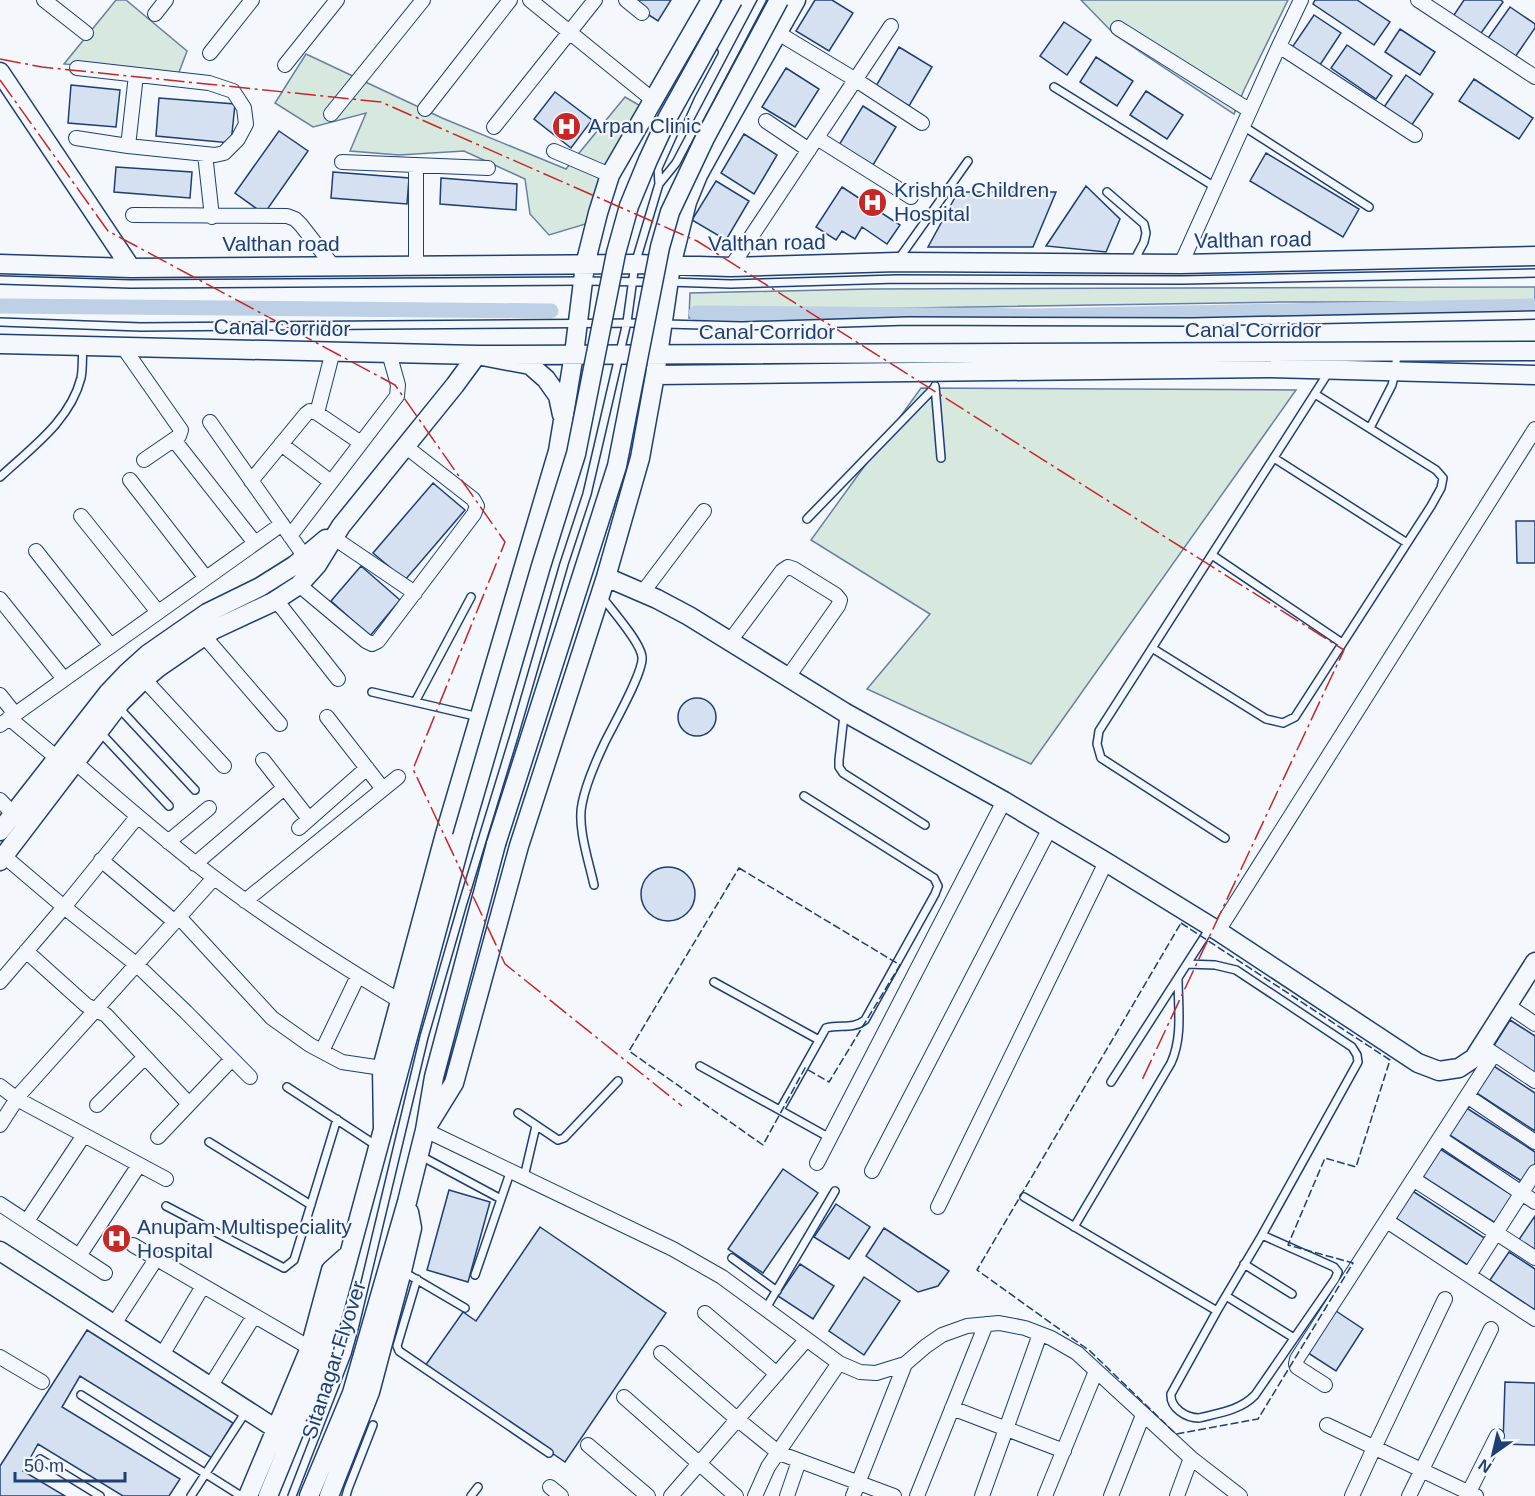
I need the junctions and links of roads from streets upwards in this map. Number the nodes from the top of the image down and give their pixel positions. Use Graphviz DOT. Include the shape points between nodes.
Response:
graph roads {
  1 [pos="44,0"];
  2 [pos="166,0"];
  3 [pos="252,0"];
  4 [pos="337,0"];
  5 [pos="423,0"];
  6 [pos="510,0"];
  7 [pos="530,0"];
  8 [pos="595,0"];
  9 [pos="626,0"];
  10 [pos="711,0"];
  11 [pos="733,0"];
  12 [pos="779,0"];
  13 [pos="795,0"];
  14 [pos="1301,0"];
  15 [pos="1418,0"];
  16 [pos="642,13"];
  17 [pos="155,14"];
  18 [pos="891,26"];
  19 [pos="1118,28"];
  20 [pos="570,32"];
  21 [pos="86,33"];
  22 [pos="777,33"];
  23 [pos="1279,46"];
  24 [pos="210,53"];
  25 [pos="285,65"];
  26 [pos="77,68"];
  27 [pos="136,75"];
  28 [pos="1535,77"];
  29 [pos="856,80"];
  30 [pos="3,83"];
  31 [pos="653,100"];
  32 [pos="425,109"];
  33 [pos="1250,110"];
  34 [pos="332,114"];
  35 [pos="766,121"];
  36 [pos="922,123"];
  37 [pos="494,127"];
  38 [pos="1415,135"];
  39 [pos="76,138"];
  40 [pos="813,144"];
  41 [pos="128,146"];
  42 [pos="554,151"];
  43 [pos="205,154"];
  44 [pos="342,162"];
  45 [pos="416,165"];
  46 [pos="488,168"];
  47 [pos="610,175"];
  48 [pos="912,197"];
  49 [pos="133,215"];
  50 [pos="212,217"];
  51 [pos="1535,256"];
  52 [pos="0,264"];
  53 [pos="1181,264"];
  54 [pos="333,266"];
  55 [pos="416,266"];
  56 [pos="731,267"];
  57 [pos="131,268"];
  58 [pos="584,273"];
  59 [pos="670,274"];
  60 [pos="0,344"];
  61 [pos="123,346"];
  62 [pos="333,351"];
  63 [pos="1535,351"];
  64 [pos="389,353"];
  65 [pos="574,354"];
  66 [pos="477,355"];
  67 [pos="658,355"];
  68 [pos="655,375"];
  69 [pos="1535,375"];
  70 [pos="317,413"];
  71 [pos="563,420"];
  72 [pos="210,422"];
  73 [pos="1535,429"];
  74 [pos="174,440"];
  75 [pos="361,443"];
  76 [pos="280,444"];
  77 [pos="405,446"];
  78 [pos="144,460"];
  79 [pos="130,480"];
  80 [pos="251,481"];
  81 [pos="331,482"];
  82 [pos="704,512"];
  83 [pos="81,516"];
  84 [pos="282,524"];
  85 [pos="338,532"];
  86 [pos="290,536"];
  87 [pos="255,543"];
  88 [pos="36,551"];
  89 [pos="305,557"];
  90 [pos="206,578"];
  91 [pos="299,585"];
  92 [pos="603,586"];
  93 [pos="415,592"];
  94 [pos="643,592"];
  95 [pos="0,599"];
  96 [pos="276,600"];
  97 [pos="158,612"];
  98 [pos="204,636"];
  99 [pos="730,641"];
  100 [pos="111,646"];
  101 [pos="788,677"];
  102 [pos="144,679"];
  103 [pos="338,679"];
  104 [pos="64,680"];
  105 [pos="0,695"];
  106 [pos="327,717"];
  107 [pos="8,719"];
  108 [pos="280,724"];
  109 [pos="262,760"];
  110 [pos="68,763"];
  111 [pos="224,766"];
  112 [pos="367,768"];
  113 [pos="398,777"];
  114 [pos="285,788"];
  115 [pos="383,789"];
  116 [pos="0,800"];
  117 [pos="1004,801"];
  118 [pos="209,808"];
  119 [pos="137,816"];
  120 [pos="20,820"];
  121 [pos="1050,828"];
  122 [pos="0,831"];
  123 [pos="168,842"];
  124 [pos="2,858"];
  125 [pos="101,860"];
  126 [pos="1106,862"];
  127 [pos="195,864"];
  128 [pos="214,878"];
  129 [pos="244,901"];
  130 [pos="64,907"];
  131 [pos="177,920"];
  132 [pos="1214,928"];
  133 [pos="26,951"];
  134 [pos="137,965"];
  135 [pos="1534,965"];
  136 [pos="358,976"];
  137 [pos="0,982"];
  138 [pos="400,1001"];
  139 [pos="1508,1005"];
  140 [pos="95,1010"];
  141 [pos="1535,1024"];
  142 [pos="1488,1049"];
  143 [pos="322,1051"];
  144 [pos="145,1057"];
  145 [pos="232,1059"];
  146 [pos="382,1068"];
  147 [pos="250,1077"];
  148 [pos="1535,1081"];
  149 [pos="0,1086"];
  150 [pos="1467,1096"];
  151 [pos="17,1099"];
  152 [pos="189,1104"];
  153 [pos="97,1105"];
  154 [pos="0,1125"];
  155 [pos="383,1129"];
  156 [pos="425,1130"];
  157 [pos="84,1135"];
  158 [pos="158,1137"];
  159 [pos="1440,1138"];
  160 [pos="1535,1142"];
  161 [pos="817,1163"];
  162 [pos="139,1165"];
  163 [pos="872,1171"];
  164 [pos="1535,1172"];
  165 [pos="166,1179"];
  166 [pos="1413,1179"];
  167 [pos="1522,1193"];
  168 [pos="1535,1202"];
  169 [pos="0,1204"];
  170 [pos="938,1207"];
  171 [pos="27,1221"];
  172 [pos="1387,1221"];
  173 [pos="1496,1233"];
  174 [pos="133,1245"];
  175 [pos="0,1251"];
  176 [pos="349,1254"];
  177 [pos="79,1256"];
  178 [pos="156,1258"];
  179 [pos="1535,1258"];
  180 [pos="403,1270"];
  181 [pos="105,1273"];
  182 [pos="1469,1275"];
  183 [pos="203,1286"];
  184 [pos="1445,1299"];
  185 [pos="705,1313"];
  186 [pos="254,1316"];
  187 [pos="1535,1319"];
  188 [pos="114,1324"];
  189 [pos="986,1324"];
  190 [pos="1491,1329"];
  191 [pos="1040,1334"];
  192 [pos="806,1340"];
  193 [pos="310,1348"];
  194 [pos="661,1353"];
  195 [pos="162,1355"];
  196 [pos="0,1357"];
  197 [pos="839,1364"];
  198 [pos="905,1364"];
  199 [pos="1096,1371"];
  200 [pos="777,1374"];
  201 [pos="42,1382"];
  202 [pos="1325,1385"];
  203 [pos="210,1387"];
  204 [pos="624,1397"];
  205 [pos="952,1408"];
  206 [pos="1143,1415"];
  207 [pos="737,1419"];
  208 [pos="1327,1425"];
  209 [pos="276,1429"];
  210 [pos="1006,1429"];
  211 [pos="1497,1436"];
  212 [pos="588,1445"];
  213 [pos="1374,1448"];
  214 [pos="1064,1451"];
  215 [pos="779,1453"];
  216 [pos="1191,1458"];
  217 [pos="799,1461"];
  218 [pos="699,1464"];
  219 [pos="1422,1470"];
  220 [pos="856,1490"];
  221 [pos="1471,1495"];
  222 [pos="248,1496"];
  223 [pos="268,1496"];
  224 [pos="309,1496"];
  225 [pos="329,1496"];
  226 [pos="648,1496"];
  227 [pos="671,1496"];
  228 [pos="736,1496"];
  229 [pos="755,1496"];
  230 [pos="787,1496"];
  231 [pos="894,1496"];
  232 [pos="917,1496"];
  233 [pos="981,1496"];
  234 [pos="1046,1496"];
  235 [pos="1111,1496"];
  236 [pos="1177,1496"];
  237 [pos="1240,1496"];
  238 [pos="1352,1496"];
  239 [pos="1409,1496"];
  1 -- 21 [label="street"];
  2 -- 17 [label="street"];
  3 -- 24 [label="street"];
  4 -- 25 [label="street"];
  5 -- 34 [label="street"];
  6 -- 32 [label="street"];
  7 -- 20 [label="street"];
  8 -- 20 [label="street"];
  9 -- 16 [label="street"];
  10 -- 31 [label="main road"];
  11 -- 155 [label="main road, bridge" via="669,117 630,206 616,253 576,454 462,837"];
  12 -- 156 [label="main road, bridge" via="670,212 617,466 496,844 434,1077"];
  13 -- 22 [label="main road"];
  14 -- 23 [label="street"];
  15 -- 28 [label="street"];
  18 -- 29 [label="street"];
  19 -- 33 [label="street"];
  20 -- 31 [label="street"];
  20 -- 37 [label="street"];
  22 -- 29 [label="street"];
  22 -- 59 [label="main road" via="698,175 687,202"];
  23 -- 33 [label="street"];
  23 -- 38 [label="street"];
  26 -- 27 [label="street"];
  27 -- 41 [label="street"];
  27 -- 43 [label="street" via="209,83 233,91 244,108 246,124 224,153"];
  29 -- 36 [label="street"];
  29 -- 40 [label="street"];
  30 -- 57 [label="main road"];
  31 -- 47 [label="main road"];
  33 -- 53 [label="street"];
  35 -- 40 [label="street"];
  39 -- 41 [label="street"];
  40 -- 48 [label="street"];
  40 -- 56 [label="street"];
  41 -- 43 [label="street"];
  42 -- 47 [label="street"];
  43 -- 50 [label="street"];
  44 -- 45 [label="street"];
  45 -- 46 [label="street"];
  45 -- 55 [label="street"];
  47 -- 58 [label="main road"];
  49 -- 50 [label="street"];
  50 -- 54 [label="street" via="295,219"];
  51 -- 53 [label="main road, Valthan road"];
  52 -- 57 [label="main road, Valthan road"];
  53 -- 56 [label="main road, Valthan road" via="897,262"];
  54 -- 55 [label="main road, Valthan road"];
  54 -- 57 [label="main road, Valthan road"];
  55 -- 58 [label="main road, Valthan road"];
  56 -- 59 [label="main road, Valthan road"];
  58 -- 59 [label="main road, Valthan road"];
  58 -- 65 [label="main road"];
  59 -- 67 [label="main road"];
  60 -- 61 [label="main road, Canal Corridor"];
  61 -- 62 [label="main road, Canal Corridor"];
  61 -- 74 [label="street" via="181,430"];
  62 -- 64 [label="main road, Canal Corridor"];
  62 -- 70 [label="street"];
  63 -- 67 [label="main road, Canal Corridor"];
  64 -- 66 [label="main road, Canal Corridor"];
  64 -- 75 [label="street" via="397,396"];
  65 -- 66 [label="main road, Canal Corridor"];
  65 -- 67 [label="main road, Canal Corridor"];
  65 -- 71 [label="main road"];
  66 -- 71 [label="main road" via="530,365 558,396"];
  66 -- 77 [label="main road"];
  67 -- 68 [label="main road"];
  68 -- 69 [label="main road" via="935,379 1270,368"];
  68 -- 92 [label="main road" via="640,458"];
  70 -- 75 [label="street"];
  70 -- 76 [label="street" via="306,414"];
  71 -- 138 [label="main road" via="558,451"];
  72 -- 80 [label="street"];
  73 -- 132 [label="street"];
  74 -- 78 [label="street"];
  74 -- 87 [label="street"];
  75 -- 81 [label="street"];
  76 -- 80 [label="street"];
  76 -- 81 [label="street"];
  77 -- 85 [label="main road"];
  77 -- 93 [label="street" via="477,506"];
  79 -- 90 [label="street"];
  80 -- 84 [label="street"];
  81 -- 86 [label="street"];
  82 -- 94 [label="street"];
  83 -- 97 [label="street"];
  84 -- 86 [label="street"];
  84 -- 87 [label="street"];
  85 -- 89 [label="main road"];
  85 -- 91 [label="main road"];
  85 -- 93 [label="street"];
  86 -- 89 [label="street"];
  87 -- 90 [label="street"];
  88 -- 100 [label="street"];
  89 -- 110 [label="main road" via="260,587 207,613 148,654 108,693"];
  90 -- 97 [label="street"];
  91 -- 93 [label="street" via="372,644"];
  91 -- 96 [label="main road"];
  92 -- 94 [label="main road"];
  92 -- 156 [label="main road" via="519,846 454,1083"];
  94 -- 99 [label="main road"];
  95 -- 104 [label="street"];
  96 -- 98 [label="main road"];
  96 -- 103 [label="street"];
  97 -- 100 [label="street"];
  98 -- 102 [label="main road"];
  98 -- 108 [label="street"];
  99 -- 101 [label="main road"];
  99 -- 101 [label="street" via="782,571 794,569 840,600"];
  100 -- 104 [label="street"];
  101 -- 117 [label="main road"];
  102 -- 110 [label="main road"];
  102 -- 111 [label="street"];
  104 -- 107 [label="street"];
  105 -- 107 [label="street"];
  106 -- 112 [label="street"];
  107 -- 110 [label="street"];
  109 -- 114 [label="street"];
  110 -- 119 [label="street"];
  110 -- 120 [label="main road"];
  112 -- 114 [label="street" via="304,823"];
  112 -- 115 [label="street"];
  113 -- 115 [label="street"];
  114 -- 127 [label="street"];
  115 -- 129 [label="street"];
  116 -- 120 [label="street"];
  117 -- 121 [label="main road"];
  117 -- 161 [label="street"];
  118 -- 123 [label="street"];
  119 -- 123 [label="street"];
  119 -- 125 [label="street"];
  120 -- 122 [label="main road"];
  120 -- 124 [label="main road"];
  121 -- 126 [label="main road"];
  121 -- 163 [label="street"];
  123 -- 127 [label="street"];
  124 -- 130 [label="street"];
  125 -- 130 [label="street"];
  125 -- 131 [label="street"];
  126 -- 132 [label="main road"];
  126 -- 170 [label="street"];
  127 -- 128 [label="street"];
  128 -- 129 [label="street"];
  128 -- 131 [label="street"];
  129 -- 136 [label="street"];
  130 -- 133 [label="street"];
  130 -- 134 [label="street"];
  131 -- 134 [label="street"];
  131 -- 143 [label="street" via="272,1018"];
  132 -- 142 [label="main road" via="1418,1063 1439,1071 1459,1068"];
  133 -- 137 [label="street"];
  133 -- 140 [label="street"];
  134 -- 140 [label="street"];
  134 -- 145 [label="street"];
  135 -- 139 [label="main road"];
  136 -- 138 [label="street"];
  136 -- 143 [label="street"];
  138 -- 146 [label="main road"];
  139 -- 141 [label="street"];
  139 -- 142 [label="main road"];
  140 -- 144 [label="street" via="106,1015"];
  140 -- 151 [label="street"];
  142 -- 148 [label="street"];
  142 -- 150 [label="street"];
  143 -- 146 [label="street" via="342,1062"];
  144 -- 152 [label="street"];
  144 -- 153 [label="street"];
  145 -- 147 [label="street"];
  145 -- 152 [label="street"];
  146 -- 155 [label="main road"];
  149 -- 151 [label="street"];
  150 -- 159 [label="street"];
  150 -- 160 [label="street"];
  151 -- 154 [label="street"];
  151 -- 157 [label="street"];
  152 -- 158 [label="street"];
  155 -- 176 [label="main road, Sitanagar Flyover"];
  156 -- 180 [label="main road, Sitanagar Flyover" via="407,1202"];
  156 -- 192 [label="street" via="673,1249 722,1277"];
  157 -- 162 [label="street"];
  157 -- 171 [label="street"];
  159 -- 166 [label="street"];
  159 -- 167 [label="street"];
  162 -- 165 [label="street"];
  162 -- 177 [label="street"];
  164 -- 167 [label="street"];
  166 -- 172 [label="street"];
  166 -- 173 [label="street"];
  167 -- 168 [label="street"];
  167 -- 173 [label="street"];
  169 -- 171 [label="street"];
  171 -- 177 [label="street"];
  172 -- 182 [label="street"];
  172 -- 202 [label="street" via="1297,1359 1297,1368"];
  173 -- 179 [label="street"];
  173 -- 182 [label="street"];
  174 -- 178 [label="street"];
  175 -- 188 [label="main road"];
  176 -- 193 [label="main road" via="331,1269"];
  176 -- 223 [label="main road, Sitanagar Flyover" via="315,1381"];
  177 -- 181 [label="street"];
  178 -- 183 [label="street"];
  178 -- 188 [label="street"];
  180 -- 224 [label="main road, Sitanagar Flyover"];
  180 -- 225 [label="main road" via="370,1392 366,1421"];
  182 -- 187 [label="street"];
  183 -- 186 [label="street"];
  183 -- 195 [label="street"];
  184 -- 213 [label="street"];
  185 -- 200 [label="street"];
  186 -- 193 [label="street"];
  186 -- 203 [label="street"];
  188 -- 195 [label="main road"];
  189 -- 191 [label="street" via="999,1323"];
  189 -- 198 [label="street" via="942,1335"];
  189 -- 205 [label="street"];
  190 -- 219 [label="street"];
  191 -- 199 [label="street" via="1077,1353"];
  191 -- 210 [label="street"];
  192 -- 197 [label="street"];
  192 -- 200 [label="street"];
  193 -- 209 [label="main road"];
  194 -- 207 [label="street"];
  195 -- 203 [label="main road"];
  196 -- 201 [label="street"];
  197 -- 198 [label="street" via="876,1373"];
  197 -- 215 [label="street"];
  198 -- 220 [label="street"];
  199 -- 206 [label="street"];
  199 -- 214 [label="street"];
  200 -- 207 [label="street"];
  203 -- 209 [label="main road"];
  204 -- 218 [label="street"];
  205 -- 210 [label="street"];
  205 -- 232 [label="street"];
  206 -- 216 [label="street"];
  206 -- 235 [label="street"];
  207 -- 215 [label="street"];
  207 -- 218 [label="street"];
  208 -- 213 [label="street"];
  209 -- 222 [label="main road"];
  210 -- 214 [label="street"];
  210 -- 233 [label="street"];
  211 -- 221 [label="street"];
  212 -- 226 [label="street"];
  213 -- 219 [label="street"];
  213 -- 238 [label="street"];
  214 -- 234 [label="street"];
  215 -- 217 [label="street"];
  215 -- 229 [label="street"];
  216 -- 236 [label="street"];
  216 -- 237 [label="street"];
  217 -- 220 [label="street"];
  217 -- 230 [label="street"];
  218 -- 227 [label="street"];
  218 -- 228 [label="street"];
  219 -- 221 [label="street"];
  219 -- 239 [label="street"];
  220 -- 231 [label="street"];
}
